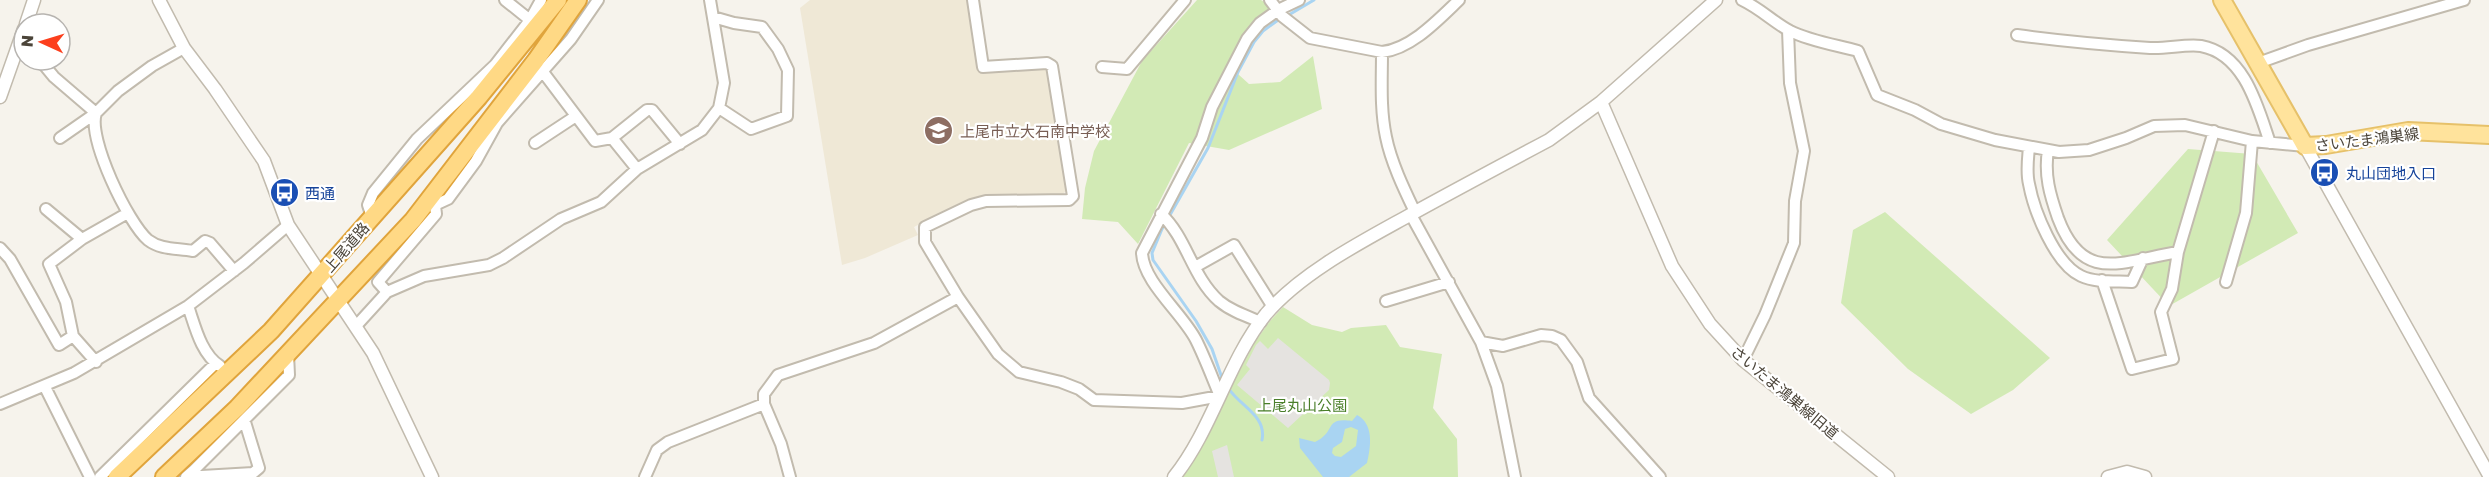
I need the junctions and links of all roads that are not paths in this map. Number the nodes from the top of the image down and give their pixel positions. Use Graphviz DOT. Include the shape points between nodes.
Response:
graph roads {
  1 [pos="159,0"];
  2 [pos="505,0"];
  3 [pos="542,0"];
  4 [pos="558,0"];
  5 [pos="578,0"];
  6 [pos="598,0"];
  7 [pos="710,0"];
  8 [pos="973,0"];
  9 [pos="1185,0"];
  10 [pos="1270,0"];
  11 [pos="1299,0"];
  12 [pos="1459,0"];
  13 [pos="1742,0"];
  14 [pos="2222,0"];
  15 [pos="2464,0"];
  16 [pos="1714,1"];
  17 [pos="1278,10"];
  18 [pos="713,17"];
  19 [pos="530,20"];
  20 [pos="1788,30"];
  21 [pos="2017,35"];
  22 [pos="183,48"];
  23 [pos="1382,52"];
  24 [pos="2258,63"];
  25 [pos="12,65"];
  26 [pos="1102,67"];
  27 [pos="50,72"];
  28 [pos="543,72"];
  29 [pos="0,97"];
  30 [pos="1601,102"];
  31 [pos="719,108"];
  32 [pos="96,113"];
  33 [pos="576,116"];
  34 [pos="2214,131"];
  35 [pos="2489,135"];
  36 [pos="60,138"];
  37 [pos="612,138"];
  38 [pos="2252,141"];
  39 [pos="535,143"];
  40 [pos="2270,143"];
  41 [pos="680,144"];
  42 [pos="2305,146"];
  43 [pos="2028,147"];
  44 [pos="2048,150"];
  45 [pos="637,169"];
  46 [pos="431,204"];
  47 [pos="46,209"];
  48 [pos="1413,213"];
  49 [pos="126,214"];
  50 [pos="1161,214"];
  51 [pos="372,217"];
  52 [pos="288,225"];
  53 [pos="82,239"];
  54 [pos="0,249"];
  55 [pos="2178,252"];
  56 [pos="2143,258"];
  57 [pos="1195,267"];
  58 [pos="234,271"];
  59 [pos="321,277"];
  60 [pos="2102,280"];
  61 [pos="1449,282"];
  62 [pos="2226,282"];
  63 [pos="387,292"];
  64 [pos="958,297"];
  65 [pos="338,300"];
  66 [pos="1386,301"];
  67 [pos="188,306"];
  68 [pos="1273,307"];
  69 [pos="1261,322"];
  70 [pos="356,326"];
  71 [pos="73,336"];
  72 [pos="1481,342"];
  73 [pos="288,354"];
  74 [pos="1743,360"];
  75 [pos="96,362"];
  76 [pos="222,367"];
  77 [pos="45,387"];
  78 [pos="1220,396"];
  79 [pos="0,404"];
  80 [pos="764,404"];
  81 [pos="245,422"];
  82 [pos="190,474"];
  83 [pos="2489,475"];
  84 [pos="90,477"];
  85 [pos="100,477"];
  86 [pos="117,477"];
  87 [pos="164,477"];
  88 [pos="432,477"];
  89 [pos="645,477"];
  90 [pos="790,477"];
  91 [pos="1174,477"];
  92 [pos="1515,477"];
  93 [pos="1660,477"];
  94 [pos="1888,477"];
  95 [pos="2108,477"];
  96 [pos="2145,477"];
  1 -- 22 [label="street"];
  2 -- 19 [label="street"];
  3 -- 19 [label="street"];
  4 -- 51 [label="highway, 上尾道路" via="479,97"];
  5 -- 46 [label="highway, 上尾道路"];
  6 -- 28 [label="street"];
  7 -- 18 [label="street"];
  8 -- 64 [label="street" via="983,67 1047,63 1052,66 1073,196 1069,200 986,201 926,227 925,242"];
  9 -- 26 [label="street" via="1127,69"];
  10 -- 17 [label="street"];
  11 -- 17 [label="street"];
  12 -- 23 [label="street" via="1410,41"];
  13 -- 20 [label="street"];
  14 -- 24 [label="main road, さいたま鴻巣線"];
  15 -- 24 [label="street"];
  16 -- 30 [label="street"];
  17 -- 23 [label="street" via="1310,38"];
  17 -- 50 [label="street" via="1247,39 1212,107 1202,138"];
  18 -- 31 [label="street" via="724,83"];
  18 -- 31 [label="street" via="762,27 788,70 787,116 752,129"];
  19 -- 51 [label="street" via="495,65 417,139 373,193 368,205"];
  20 -- 43 [label="street" via="1858,51 1872,87 1885,99 1941,124"];
  20 -- 74 [label="street" via="1790,83 1804,151 1795,201 1794,243"];
  21 -- 40 [label="street" via="2214,50 2230,61 2247,82"];
  22 -- 32 [label="street" via="126,85"];
  22 -- 52 [label="street" via="264,161"];
  23 -- 48 [label="street" via="1386,139"];
  24 -- 42 [label="main road, さいたま鴻巣線"];
  25 -- 29 [label="street"];
  27 -- 32 [label="street"];
  28 -- 33 [label="street"];
  28 -- 46 [label="street" via="497,123 448,200"];
  30 -- 48 [label="street" via="1549,140"];
  30 -- 74 [label="street, さいたま鴻巣線旧道" via="1672,266 1710,324"];
  31 -- 41 [label="street" via="702,130"];
  32 -- 36 [label="street"];
  32 -- 49 [label="street" via="94,131 98,146"];
  33 -- 37 [label="street" via="595,141"];
  33 -- 39 [label="street"];
  34 -- 38 [label="street"];
  34 -- 44 [label="street" via="2185,124 2161,125 2089,150"];
  34 -- 55 [label="street"];
  35 -- 42 [label="main road, さいたま鴻巣線" via="2408,131"];
  37 -- 41 [label="street" via="652,110"];
  37 -- 45 [label="street"];
  38 -- 40 [label="street"];
  38 -- 62 [label="street" via="2246,213"];
  40 -- 42 [label="street"];
  41 -- 45 [label="street"];
  42 -- 83 [label="street"];
  43 -- 44 [label="street"];
  43 -- 60 [label="street" via="2028,182 2053,248 2080,276"];
  44 -- 56 [label="street" via="2048,185 2061,226 2073,248 2085,259 2098,262"];
  45 -- 63 [label="street" via="610,196 561,219 489,265 424,276"];
  46 -- 63 [label="street" via="436,214 378,282"];
  46 -- 65 [label="highway, 上尾道路"];
  47 -- 53 [label="street"];
  48 -- 61 [label="street"];
  48 -- 68 [label="street" via="1354,247"];
  49 -- 53 [label="street"];
  49 -- 58 [label="street" via="147,239 159,246 193,251 205,241"];
  50 -- 57 [label="street" via="1171,223"];
  50 -- 78 [label="street" via="1144,247 1143,260 1195,338"];
  51 -- 59 [label="highway, 上尾道路"];
  52 -- 58 [label="street"];
  52 -- 59 [label="street"];
  53 -- 71 [label="street" via="49,264 66,302"];
  54 -- 71 [label="street" via="10,258 59,345"];
  55 -- 56 [label="street"];
  55 -- 60 [label="street" via="2172,289 2161,312 2174,358 2132,369"];
  56 -- 60 [label="street" via="2132,282"];
  57 -- 68 [label="street" via="1234,244"];
  57 -- 69 [label="street" via="1218,300"];
  58 -- 67 [label="street"];
  59 -- 65 [label="street"];
  59 -- 76 [label="highway, 上尾道路" via="271,331"];
  61 -- 66 [label="street"];
  61 -- 72 [label="street"];
  63 -- 70 [label="street"];
  64 -- 78 [label="street" via="998,354 1028,376 1061,382 1103,401 1182,403"];
  64 -- 80 [label="street" via="874,343 778,375 764,394"];
  65 -- 70 [label="street"];
  65 -- 73 [label="highway, 上尾道路"];
  67 -- 75 [label="street"];
  67 -- 76 [label="street" via="200,340"];
  68 -- 69 [label="street"];
  69 -- 78 [label="street"];
  70 -- 88 [label="street" via="373,353"];
  71 -- 75 [label="street"];
  72 -- 92 [label="street" via="1497,386"];
  72 -- 93 [label="street" via="1503,346 1541,335 1561,340 1577,362 1589,398"];
  73 -- 81 [label="street" via="289,375"];
  73 -- 87 [label="highway, 上尾道路"];
  74 -- 94 [label="street, さいたま鴻巣線旧道"];
  75 -- 77 [label="street"];
  76 -- 85 [label="street"];
  76 -- 86 [label="highway, 上尾道路"];
  77 -- 79 [label="street"];
  77 -- 84 [label="street"];
  78 -- 91 [label="street"];
  80 -- 89 [label="street" via="668,442 657,450"];
  80 -- 90 [label="street"];
  81 -- 82 [label="street"];
  81 -- 82 [label="street" via="260,468 253,473"];
  95 -- 96 [label="street" via="2127,472"];
}
